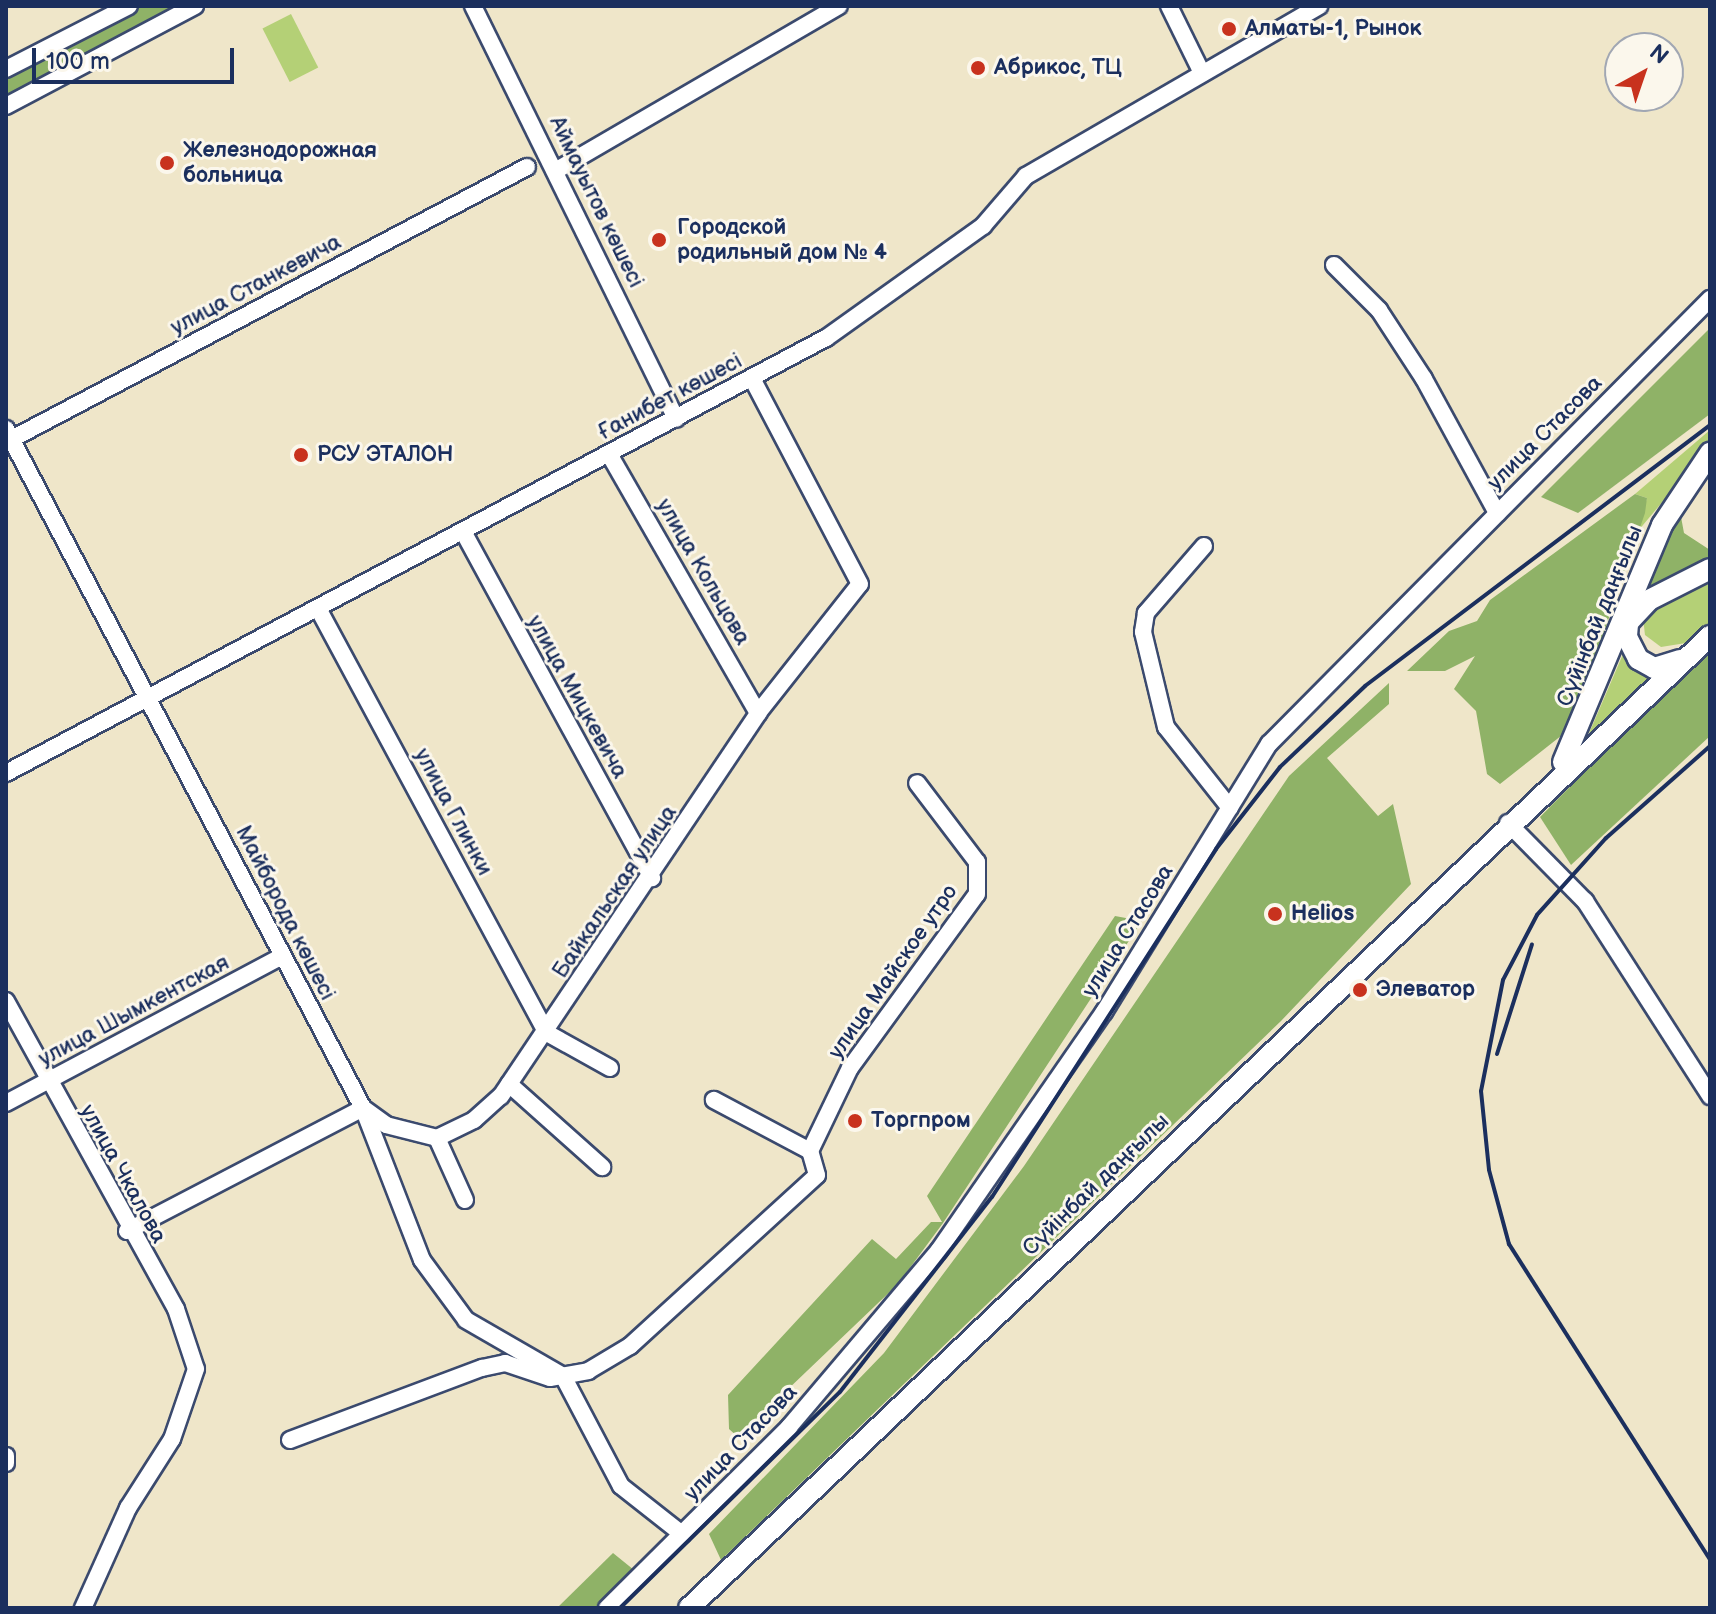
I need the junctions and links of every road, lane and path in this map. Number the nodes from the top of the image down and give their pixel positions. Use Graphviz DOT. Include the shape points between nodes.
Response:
graph roads {
  1 [pos="129,6"];
  2 [pos="195,6"];
  3 [pos="473,6"];
  4 [pos="839,6"];
  5 [pos="1169,6"];
  6 [pos="1319,6"];
  7 [pos="818,11"];
  8 [pos="6,69"];
  9 [pos="1202,73"];
  10 [pos="6,106"];
  11 [pos="527,167"];
  12 [pos="557,170"];
  13 [pos="1334,265"];
  14 [pos="1710,299"];
  15 [pos="752,378"];
  16 [pos="676,419"];
  17 [pos="8,437"];
  18 [pos="1710,453"];
  19 [pos="609,454"];
  20 [pos="1497,513"];
  21 [pos="465,535"];
  22 [pos="1204,546"];
  23 [pos="1710,569"];
  24 [pos="1632,595"];
  25 [pos="320,612"];
  26 [pos="1628,623"];
  27 [pos="1710,636"];
  28 [pos="1609,649"];
  29 [pos="1693,651"];
  30 [pos="149,696"];
  31 [pos="758,713"];
  32 [pos="6,773"];
  33 [pos="917,783"];
  34 [pos="1536,796"];
  35 [pos="1230,808"];
  36 [pos="1508,823"];
  37 [pos="652,878"];
  38 [pos="282,956"];
  39 [pos="6,1001"];
  40 [pos="547,1033"];
  41 [pos="610,1068"];
  42 [pos="47,1082"];
  43 [pos="509,1084"];
  44 [pos="1710,1096"];
  45 [pos="714,1100"];
  46 [pos="6,1103"];
  47 [pos="363,1108"];
  48 [pos="437,1138"];
  49 [pos="810,1151"];
  50 [pos="602,1167"];
  51 [pos="465,1200"];
  52 [pos="127,1231"];
  53 [pos="563,1376"];
  54 [pos="290,1440"];
  55 [pos="682,1534"];
  56 [pos="83,1608"];
  57 [pos="607,1608"];
  58 [pos="689,1608"];
  1 -- 8 [label="street"];
  2 -- 10 [label="street"];
  3 -- 12 [label="street, Аймауытов көшесі"];
  4 -- 7 [label="street"];
  5 -- 9 [label="street"];
  6 -- 9 [label="street, Ғанибет көшесі"];
  7 -- 12 [label="street"];
  9 -- 15 [label="street, Ғанибет көшесі" via="1026,176 983,226 826,338"];
  11 -- 17 [label="street, улица Станкевича"];
  12 -- 16 [label="street, Аймауытов көшесі"];
  13 -- 20 [label="street" via="1379,310 1424,379"];
  14 -- 20 [label="street, улица Стасова"];
  15 -- 16 [label="street, Ғанибет көшесі"];
  15 -- 31 [label="street, Байкальская улица" via="860,584"];
  16 -- 19 [label="street, Ғанибет көшесі"];
  17 -- 30 [label="street, Майборода көшесі"];
  18 -- 24 [label="main road, Сүйінбай даңғылы" via="1662,525"];
  19 -- 21 [label="street, Ғанибет көшесі"];
  19 -- 31 [label="street, улица Кольцова"];
  20 -- 35 [label="street, улица Стасова" via="1269,744"];
  21 -- 25 [label="street, Ғанибет көшесі"];
  21 -- 37 [label="street, улица Мицкевича"];
  22 -- 35 [label="street" via="1146,613 1143,632 1166,727"];
  23 -- 26 [label="main road" via="1649,600"];
  24 -- 26 [label="main road"];
  24 -- 28 [label="main road, Сүйінбай даңғылы"];
  25 -- 30 [label="street, Ғанибет көшесі"];
  25 -- 40 [label="street, улица Глинки"];
  26 -- 28 [label="main road"];
  26 -- 29 [label="main road" via="1631,649 1647,666 1666,666"];
  27 -- 29 [label="main road, Сүйінбай даңғылы"];
  28 -- 34 [label="main road, Сүйінбай даңғылы" via="1580,733"];
  29 -- 34 [label="main road, Сүйінбай даңғылы"];
  30 -- 32 [label="street, Ғанибет көшесі"];
  30 -- 38 [label="street, Майборода көшесі"];
  31 -- 37 [label="street, Байкальская улица"];
  33 -- 49 [label="street, улица Майское утро" via="977,862 977,894 850,1068"];
  34 -- 36 [label="main road, Сүйінбай даңғылы"];
  35 -- 55 [label="street, улица Стасова" via="1104,1012 939,1250 850,1361"];
  36 -- 44 [label="street" via="1585,901"];
  36 -- 58 [label="main road, Сүйінбай даңғылы"];
  37 -- 40 [label="street, Байкальская улица"];
  38 -- 42 [label="street, улица Шымкентская"];
  38 -- 47 [label="street, Майборода көшесі"];
  39 -- 42 [label="street, улица Чкалова"];
  40 -- 41 [label="street"];
  40 -- 43 [label="street, Байкальская улица"];
  42 -- 46 [label="street, улица Шымкентская"];
  42 -- 52 [label="street, улица Чкалова"];
  43 -- 48 [label="street, Байкальская улица" via="474,1120"];
  43 -- 50 [label="street"];
  45 -- 49 [label="street"];
  47 -- 48 [label="street" via="386,1125"];
  47 -- 52 [label="street"];
  47 -- 53 [label="street, Майборода көшесі" via="422,1260 466,1320"];
  48 -- 51 [label="street"];
  49 -- 53 [label="street, улица Майское утро" via="817,1175 630,1346 588,1371"];
  52 -- 56 [label="street, улица Чкалова" via="176,1309 196,1369 172,1439 128,1508"];
  53 -- 54 [label="street" via="505,1363 482,1368"];
  53 -- 55 [label="street" via="621,1486"];
  55 -- 57 [label="street, улица Стасова"];
}
